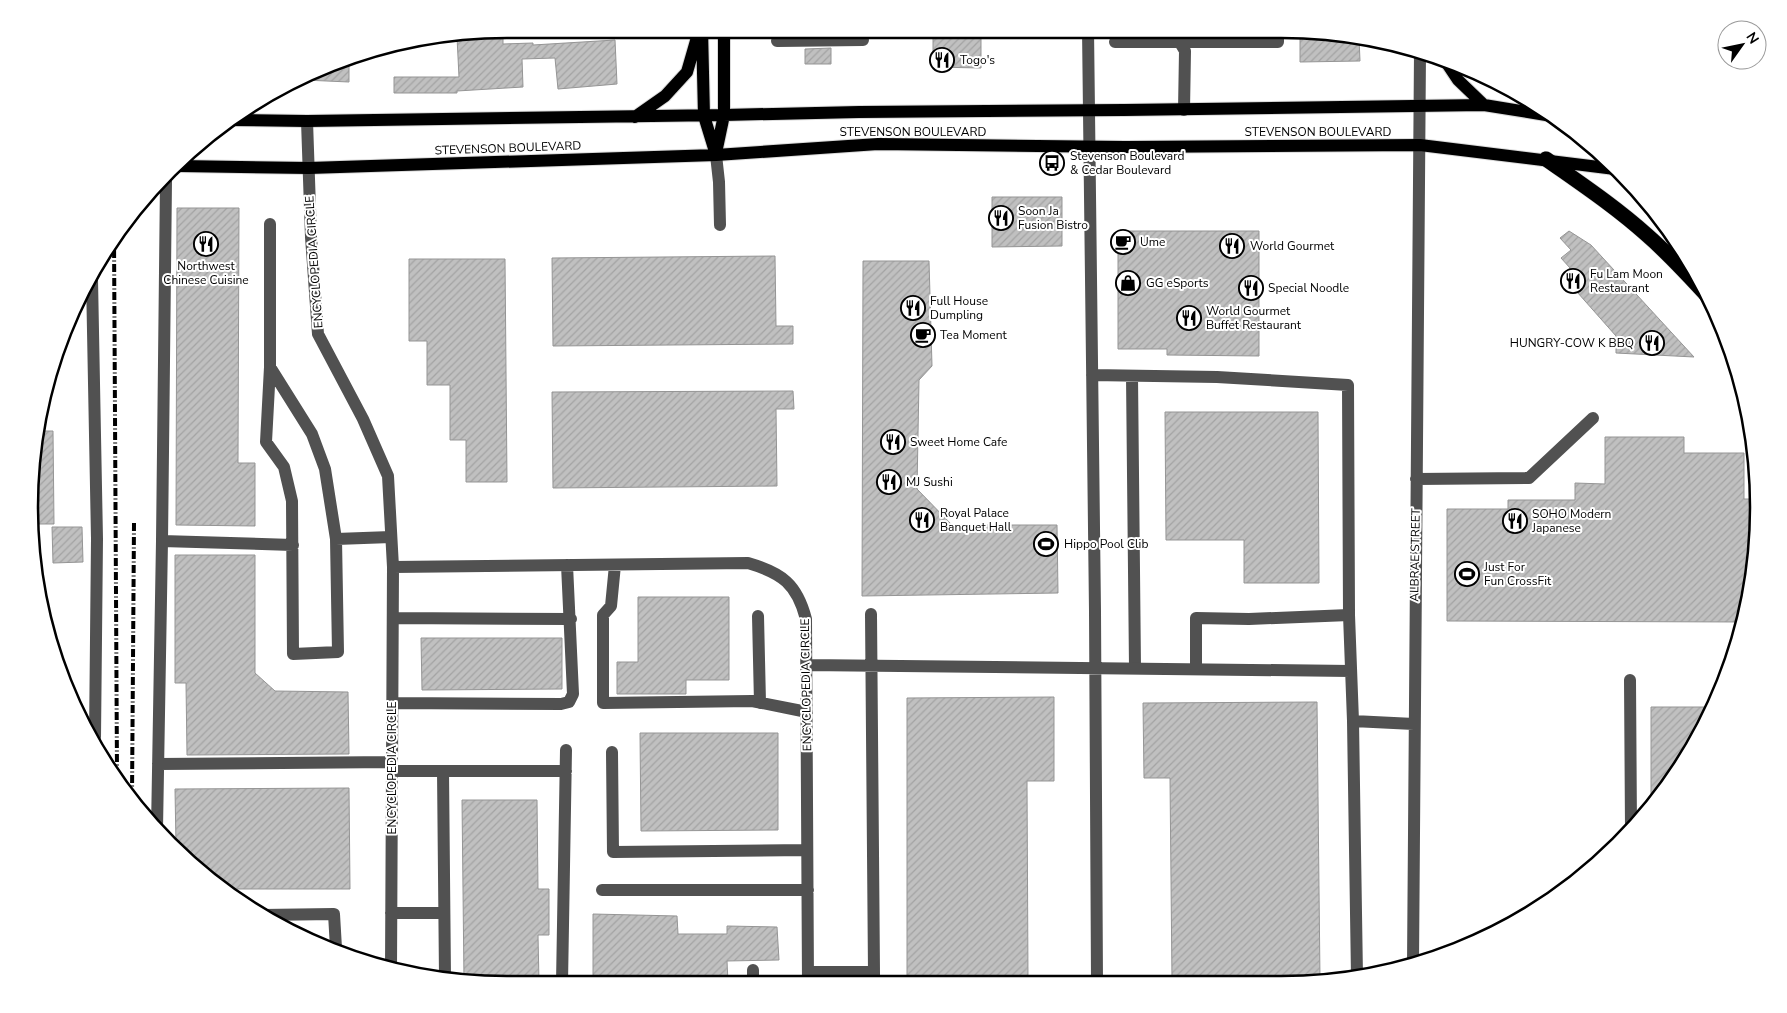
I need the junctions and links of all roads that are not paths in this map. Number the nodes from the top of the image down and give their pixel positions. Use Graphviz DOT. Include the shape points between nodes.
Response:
graph roads {
  1 [pos="698,38"];
  2 [pos="701,38"];
  3 [pos="724,38"];
  4 [pos="1088,38"];
  5 [pos="1152,38"];
  6 [pos="1180,38"];
  7 [pos="1221,38"];
  8 [pos="1278,38"];
  9 [pos="863,40"];
  10 [pos="777,41"];
  11 [pos="1115,42"];
  12 [pos="1420,59"];
  13 [pos="1451,70"];
  14 [pos="1484,105"];
  15 [pos="1420,106"];
  16 [pos="1089,110"];
  17 [pos="1184,110"];
  18 [pos="1535,113"];
  19 [pos="704,116"];
  20 [pos="724,116"];
  21 [pos="635,117"];
  22 [pos="241,120"];
  23 [pos="308,121"];
  24 [pos="1420,146"];
  25 [pos="1089,147"];
  26 [pos="716,155"];
  27 [pos="1546,160"];
  28 [pos="184,166"];
  29 [pos="1603,167"];
  30 [pos="308,168"];
  31 [pos="166,184"];
  32 [pos="270,224"];
  33 [pos="720,225"];
  34 [pos="1688,274"];
  35 [pos="92,287"];
  36 [pos="270,367"];
  37 [pos="1092,375"];
  38 [pos="1132,376"];
  39 [pos="1593,418"];
  40 [pos="1416,478"];
  41 [pos="391,537"];
  42 [pos="336,539"];
  43 [pos="162,541"];
  44 [pos="293,545"];
  45 [pos="567,565"];
  46 [pos="615,565"];
  47 [pos="393,567"];
  48 [pos="871,614"];
  49 [pos="1349,615"];
  50 [pos="758,616"];
  51 [pos="392,618"];
  52 [pos="570,619"];
  53 [pos="806,665"];
  54 [pos="872,666"];
  55 [pos="1095,668"];
  56 [pos="1135,668"];
  57 [pos="1196,669"];
  58 [pos="1350,670"];
  59 [pos="1630,680"];
  60 [pos="392,703"];
  61 [pos="760,703"];
  62 [pos="807,712"];
  63 [pos="1353,721"];
  64 [pos="1414,724"];
  65 [pos="95,731"];
  66 [pos="566,750"];
  67 [pos="612,752"];
  68 [pos="158,764"];
  69 [pos="392,767"];
  70 [pos="443,771"];
  71 [pos="566,771"];
  72 [pos="1631,818"];
  73 [pos="157,819"];
  74 [pos="807,850"];
  75 [pos="602,890"];
  76 [pos="808,890"];
  77 [pos="391,913"];
  78 [pos="444,913"];
  79 [pos="275,915"];
  80 [pos="336,943"];
  81 [pos="1413,957"];
  82 [pos="391,961"];
  83 [pos="1356,969"];
  84 [pos="445,971"];
  85 [pos="562,976"];
  86 [pos="808,976"];
  87 [pos="874,976"];
  88 [pos="1097,976"];
  1 -- 21 [label="main road" via="687,72 665,96"];
  2 -- 19 [label="main road"];
  3 -- 20 [label="main road"];
  4 -- 16 [label="street"];
  5 -- 11 [label="street"];
  6 -- 17 [label="street" via="1185,51"];
  7 -- 8 [label="street" via="1278,42"];
  9 -- 10 [label="street"];
  12 -- 15 [label="street, ALBRAE STREET"];
  13 -- 14 [label="main road"];
  14 -- 15 [label="main road, STEVENSON BOULEVARD"];
  14 -- 18 [label="main road, STEVENSON BOULEVARD"];
  15 -- 17 [label="main road, STEVENSON BOULEVARD"];
  15 -- 24 [label="street, ALBRAE STREET"];
  16 -- 17 [label="main road, STEVENSON BOULEVARD"];
  16 -- 20 [label="main road, STEVENSON BOULEVARD"];
  16 -- 25 [label="street"];
  19 -- 20 [label="main road, STEVENSON BOULEVARD"];
  19 -- 21 [label="main road, STEVENSON BOULEVARD"];
  19 -- 26 [label="main road"];
  20 -- 26 [label="main road"];
  21 -- 23 [label="main road, STEVENSON BOULEVARD"];
  22 -- 23 [label="main road, STEVENSON BOULEVARD"];
  23 -- 30 [label="street, ENCYCLOPEDIA CIRCLE"];
  24 -- 25 [label="main road, STEVENSON BOULEVARD"];
  24 -- 27 [label="main road, STEVENSON BOULEVARD"];
  24 -- 40 [label="street, ALBRAE STREET"];
  25 -- 26 [label="main road, STEVENSON BOULEVARD" via="878,144"];
  25 -- 37 [label="street"];
  26 -- 30 [label="main road, STEVENSON BOULEVARD"];
  26 -- 33 [label="street"];
  27 -- 29 [label="main road, STEVENSON BOULEVARD"];
  27 -- 34 [label="highway" via="1645,233"];
  28 -- 30 [label="main road, STEVENSON BOULEVARD"];
  30 -- 41 [label="street, ENCYCLOPEDIA CIRCLE" via="318,334 363,419 388,476"];
  31 -- 43 [label="street"];
  32 -- 36 [label="street"];
  35 -- 65 [label="street" via="97,538"];
  36 -- 42 [label="street" via="312,434 326,469"];
  36 -- 44 [label="street" via="266,442 284,467 292,501"];
  37 -- 38 [label="street"];
  37 -- 55 [label="street"];
  38 -- 49 [label="street" via="1348,384"];
  38 -- 56 [label="street"];
  39 -- 40 [label="street" via="1529,478"];
  40 -- 64 [label="street, ALBRAE STREET"];
  41 -- 42 [label="street"];
  41 -- 47 [label="street, ENCYCLOPEDIA CIRCLE"];
  42 -- 44 [label="street" via="338,652 294,654"];
  43 -- 44 [label="street"];
  43 -- 68 [label="street"];
  45 -- 46 [label="street, ENCYCLOPEDIA CIRCLE"];
  45 -- 47 [label="street, ENCYCLOPEDIA CIRCLE"];
  45 -- 52 [label="street"];
  46 -- 53 [label="street, ENCYCLOPEDIA CIRCLE" via="748,563 770,569 788,583 801,601 806,619"];
  46 -- 61 [label="street" via="611,606 603,615 603,703"];
  47 -- 51 [label="street, ENCYCLOPEDIA CIRCLE"];
  48 -- 54 [label="street"];
  49 -- 57 [label="street" via="1196,618"];
  49 -- 58 [label="street"];
  50 -- 61 [label="street"];
  51 -- 52 [label="street"];
  51 -- 60 [label="street, ENCYCLOPEDIA CIRCLE"];
  52 -- 60 [label="street" via="573,694 569,702"];
  53 -- 54 [label="street"];
  53 -- 62 [label="street, ENCYCLOPEDIA CIRCLE"];
  54 -- 55 [label="street"];
  54 -- 87 [label="street"];
  55 -- 56 [label="street"];
  55 -- 88 [label="street"];
  56 -- 57 [label="street"];
  57 -- 58 [label="street"];
  58 -- 63 [label="street"];
  59 -- 72 [label="street"];
  60 -- 69 [label="street, ENCYCLOPEDIA CIRCLE"];
  61 -- 62 [label="street"];
  62 -- 74 [label="street, ENCYCLOPEDIA CIRCLE"];
  63 -- 64 [label="street"];
  63 -- 83 [label="street"];
  64 -- 81 [label="street, ALBRAE STREET"];
  66 -- 71 [label="street"];
  67 -- 74 [label="street" via="613,852"];
  68 -- 69 [label="street"];
  68 -- 73 [label="street"];
  69 -- 70 [label="street"];
  69 -- 77 [label="street, ENCYCLOPEDIA CIRCLE"];
  70 -- 71 [label="street"];
  70 -- 78 [label="street"];
  71 -- 85 [label="street"];
  74 -- 76 [label="street, ENCYCLOPEDIA CIRCLE"];
  75 -- 76 [label="street"];
  76 -- 86 [label="street, ENCYCLOPEDIA CIRCLE"];
  77 -- 78 [label="street"];
  77 -- 82 [label="street, ENCYCLOPEDIA CIRCLE"];
  78 -- 84 [label="street"];
  79 -- 80 [label="street" via="334,914"];
}
